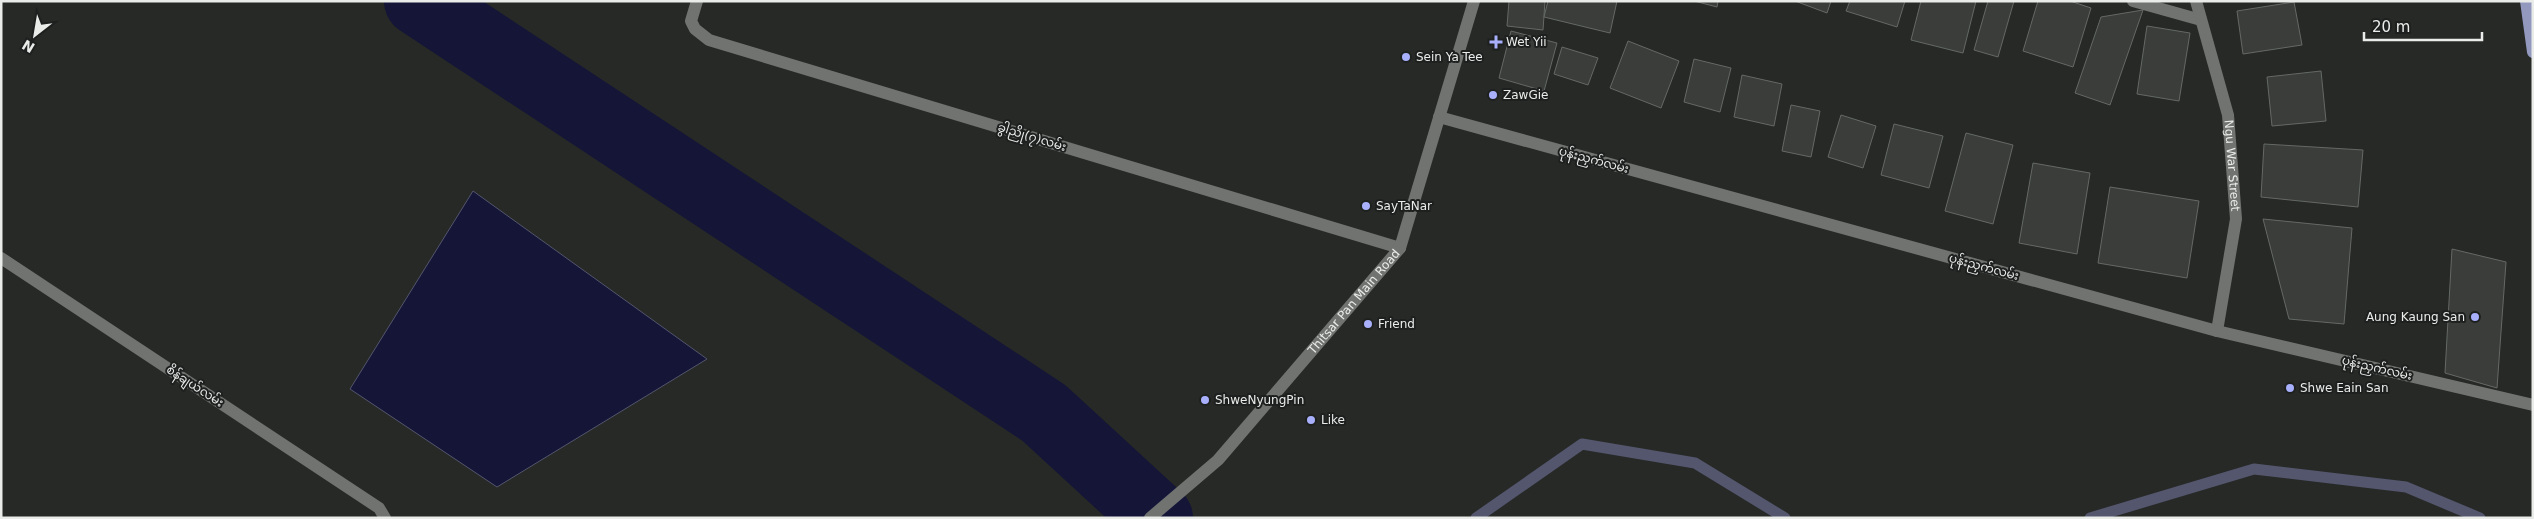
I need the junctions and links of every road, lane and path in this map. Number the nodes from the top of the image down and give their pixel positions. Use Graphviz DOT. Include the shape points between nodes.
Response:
graph roads {
  1 [pos="697,1"];
  2 [pos="1474,1"];
  3 [pos="2133,1"];
  4 [pos="2196,1"];
  5 [pos="2526,1"];
  6 [pos="2201,20"];
  7 [pos="2533,52"];
  8 [pos="1439,118"];
  9 [pos="1400,248"];
  10 [pos="1,258"];
  11 [pos="2216,331"];
  12 [pos="2533,405"];
  13 [pos="385,518"];
  14 [pos="1150,518"];
  1 -- 9 [label="street, ခွါညို(၇)လမ်း" via="691,20 695,29 709,40"];
  2 -- 8 [label="street, Thitsar Pan Main Road"];
  3 -- 6 [label="street"];
  4 -- 6 [label="street, Ngu War Street"];
  5 -- 7 [label="main road"];
  6 -- 11 [label="street, Ngu War Street" via="2228,115 2236,219"];
  8 -- 9 [label="street, Thitsar Pan Main Road"];
  8 -- 11 [label="street, ပုန်းညှက်လမ်း"];
  9 -- 14 [label="street, Thitsar Pan Main Road" via="1218,460"];
  10 -- 13 [label="street, စိန်ချယ်လမ်း" via="379,508"];
  11 -- 12 [label="street, ပုန်းညှက်လမ်း"];
}
